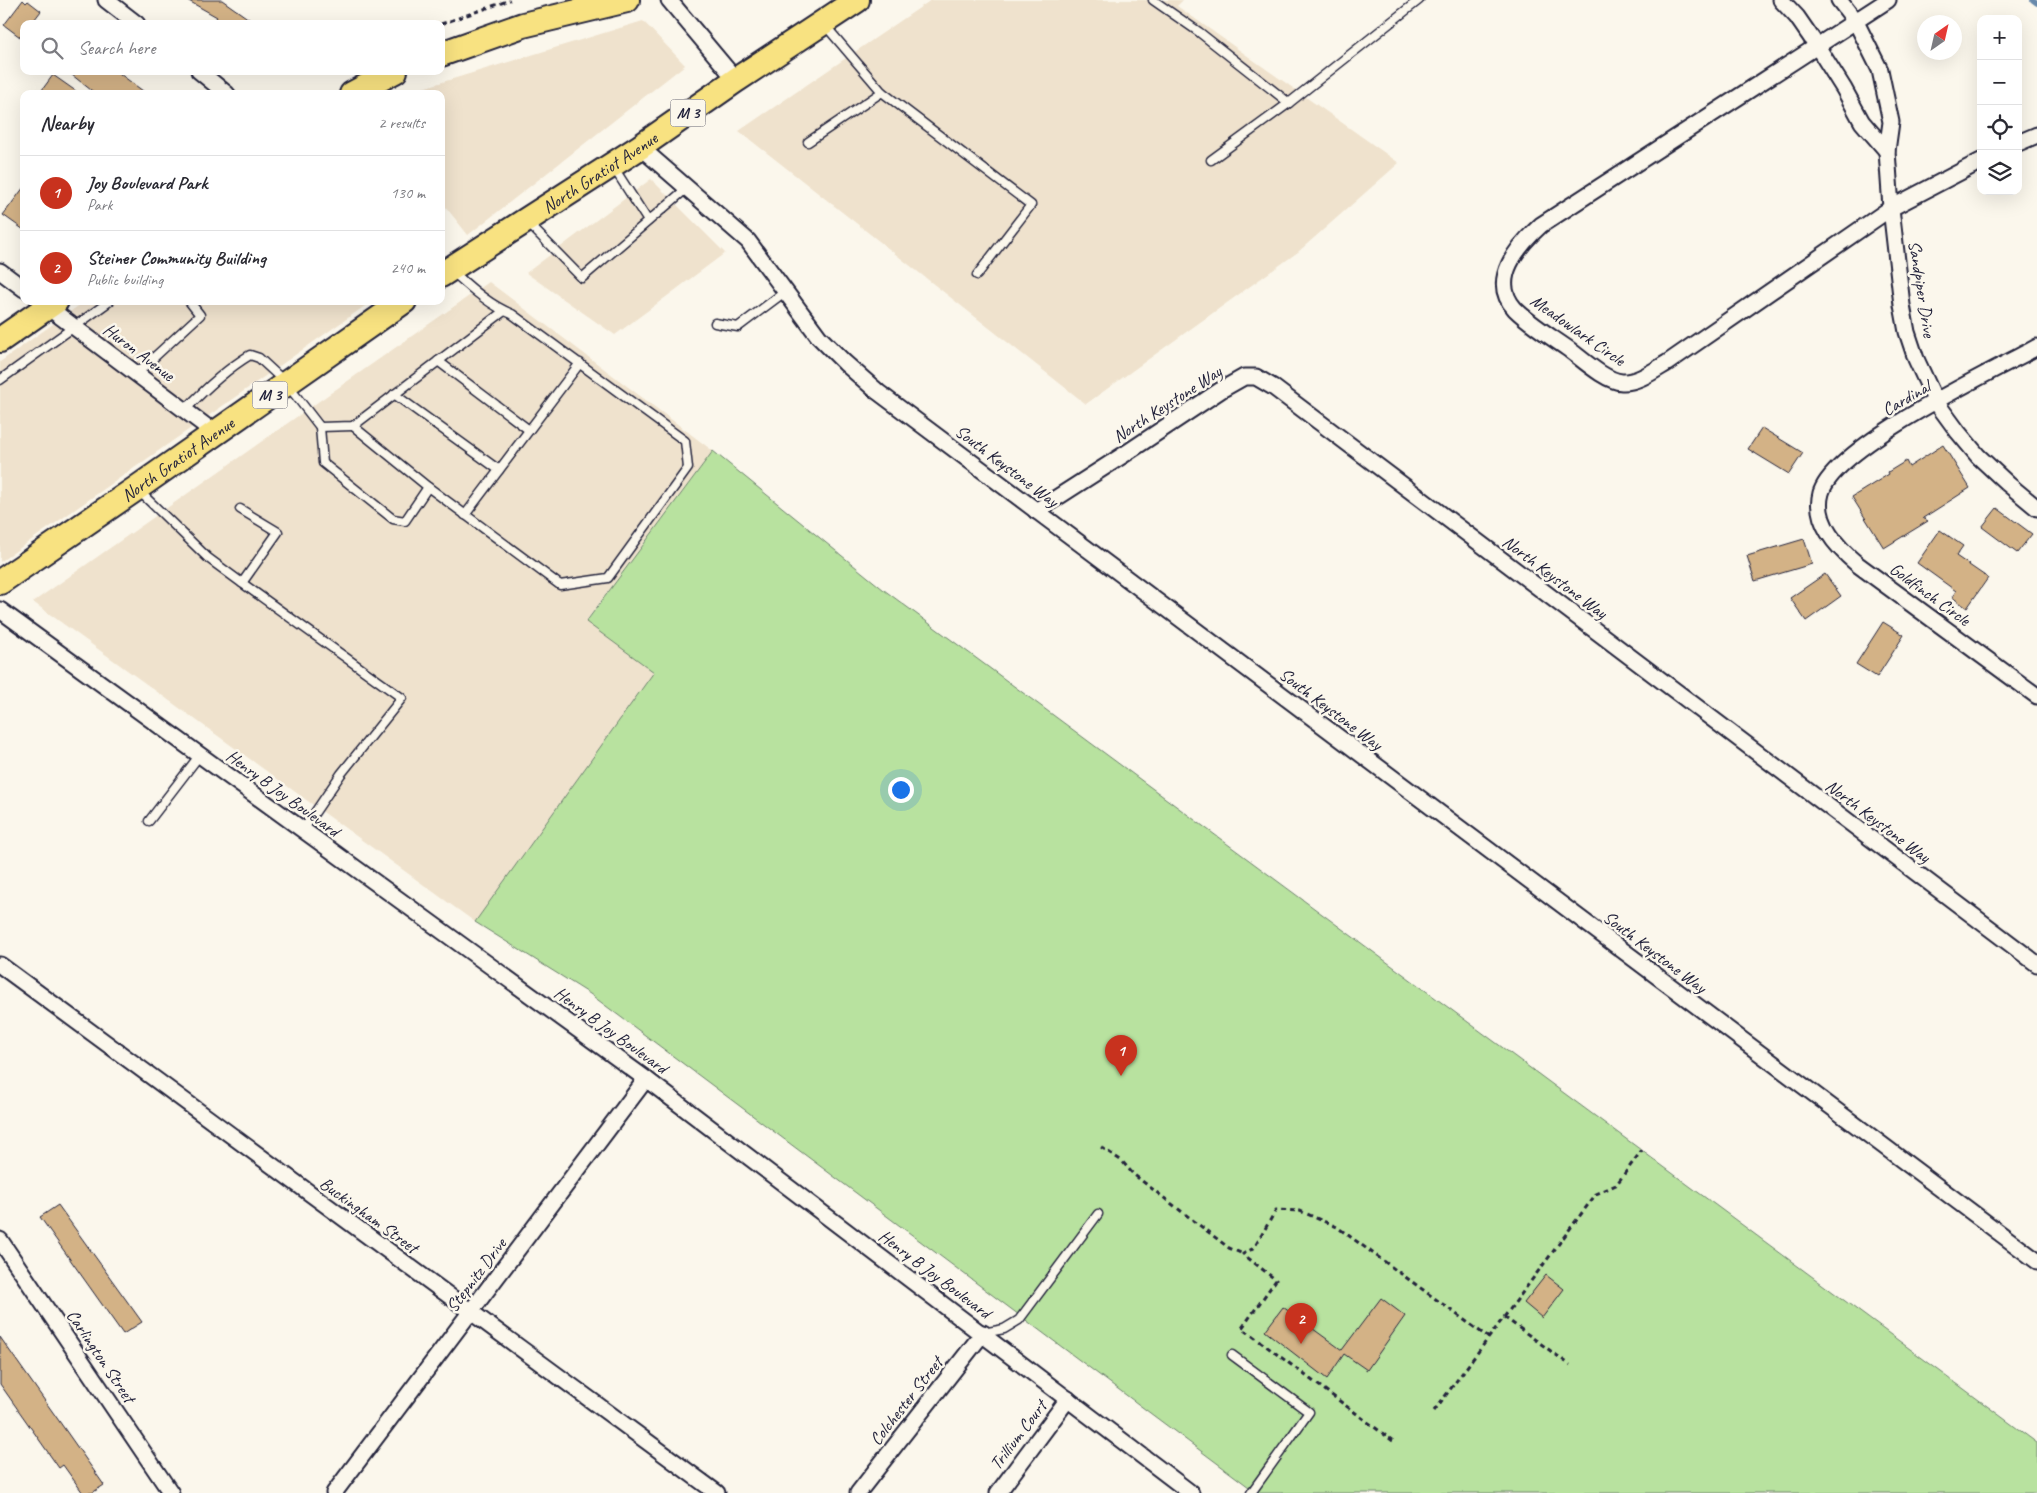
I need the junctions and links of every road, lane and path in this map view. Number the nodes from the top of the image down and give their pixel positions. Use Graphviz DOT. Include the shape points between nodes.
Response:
graph roads {
  1 [pos="106,0"];
  2 [pos="510,0"];
  3 [pos="627,0"];
  4 [pos="669,0"];
  5 [pos="857,0"];
  6 [pos="1153,0"];
  7 [pos="1419,0"];
  8 [pos="1781,0"];
  9 [pos="1839,0"];
  10 [pos="1888,0"];
  11 [pos="132,20"];
  12 [pos="823,22"];
  13 [pos="1856,22"];
  14 [pos="445,23"];
  15 [pos="1817,46"];
  16 [pos="445,53"];
  17 [pos="204,75"];
  18 [pos="388,75"];
  19 [pos="736,80"];
  20 [pos="222,90"];
  21 [pos="359,90"];
  22 [pos="882,92"];
  23 [pos="1289,104"];
  24 [pos="2037,135"];
  25 [pos="2022,141"];
  26 [pos="808,142"];
  27 [pos="640,147"];
  28 [pos="1887,150"];
  29 [pos="1211,160"];
  30 [pos="1977,163"];
  31 [pos="611,165"];
  32 [pos="687,188"];
  33 [pos="1891,208"];
  34 [pos="525,220"];
  35 [pos="648,222"];
  36 [pos="0,271"];
  37 [pos="446,272"];
  38 [pos="977,275"];
  39 [pos="20,286"];
  40 [pos="786,290"];
  41 [pos="45,305"];
  42 [pos="50,305"];
  43 [pos="105,305"];
  44 [pos="192,305"];
  45 [pos="392,306"];
  46 [pos="504,311"];
  47 [pos="715,323"];
  48 [pos="74,328"];
  49 [pos="0,340"];
  50 [pos="2037,347"];
  51 [pos="438,361"];
  52 [pos="580,363"];
  53 [pos="136,374"];
  54 [pos="0,380"];
  55 [pos="286,384"];
  56 [pos="394,394"];
  57 [pos="1936,402"];
  58 [pos="185,410"];
  59 [pos="353,426"];
  60 [pos="320,427"];
  61 [pos="529,430"];
  62 [pos="216,433"];
  63 [pos="499,470"];
  64 [pos="428,487"];
  65 [pos="137,488"];
  66 [pos="1820,506"];
  67 [pos="2037,508"];
  68 [pos="240,509"];
  69 [pos="1036,511"];
  70 [pos="465,515"];
  71 [pos="0,582"];
  72 [pos="242,583"];
  73 [pos="0,610"];
  74 [pos="2037,696"];
  75 [pos="199,756"];
  76 [pos="149,821"];
  77 [pos="303,830"];
  78 [pos="2037,964"];
  79 [pos="0,965"];
  80 [pos="646,1079"];
  81 [pos="1101,1147"];
  82 [pos="1642,1150"];
  83 [pos="1098,1214"];
  84 [pos="0,1240"];
  85 [pos="1243,1254"];
  86 [pos="2037,1261"];
  87 [pos="471,1313"];
  88 [pos="1504,1317"];
  89 [pos="983,1333"];
  90 [pos="1489,1338"];
  91 [pos="1232,1355"];
  92 [pos="1570,1365"];
  93 [pos="1068,1399"];
  94 [pos="1434,1411"];
  95 [pos="1393,1441"];
  96 [pos="172,1493"];
  97 [pos="334,1493"];
  98 [pos="716,1493"];
  99 [pos="858,1493"];
  100 [pos="998,1493"];
  101 [pos="1191,1493"];
  102 [pos="1250,1493"];
  1 -- 11 [label="street"];
  2 -- 14 [label="path"];
  3 -- 16 [label="main road" via="523,25"];
  4 -- 19 [label="street"];
  5 -- 12 [label="main road, North Gratiot Avenue / M 3"];
  6 -- 23 [label="lane"];
  7 -- 23 [label="lane"];
  8 -- 15 [label="street"];
  9 -- 13 [label="street, Sandpiper Drive"];
  10 -- 13 [label="street, Meadowlark Circle"];
  12 -- 19 [label="main road, North Gratiot Avenue / M 3"];
  12 -- 22 [label="lane"];
  13 -- 15 [label="street, Meadowlark Circle"];
  13 -- 28 [label="street, Sandpiper Drive" via="1880,70 1891,122"];
  15 -- 28 [label="street" via="1862,122"];
  15 -- 33 [label="street, Meadowlark Circle" via="1541,225 1526,238 1506,268 1504,289 1509,300 1526,318 1592,367 1621,382 1631,381 1667,363"];
  17 -- 20 [label="street"];
  18 -- 21 [label="main road"];
  19 -- 27 [label="main road, North Gratiot Avenue / M 3"];
  22 -- 26 [label="lane"];
  22 -- 38 [label="lane" via="1030,204"];
  23 -- 29 [label="lane"];
  24 -- 25 [label="street"];
  27 -- 31 [label="main road, North Gratiot Avenue / M 3"];
  27 -- 32 [label="street, South Keystone Way"];
  28 -- 33 [label="street, Sandpiper Drive"];
  30 -- 33 [label="street, Meadowlark Circle"];
  31 -- 34 [label="main road, North Gratiot Avenue / M 3"];
  31 -- 35 [label="lane"];
  32 -- 35 [label="lane"];
  32 -- 40 [label="street, South Keystone Way" via="748,242"];
  33 -- 57 [label="street, Sandpiper Drive" via="1907,332"];
  34 -- 35 [label="lane" via="582,278"];
  34 -- 37 [label="main road, North Gratiot Avenue / M 3"];
  36 -- 39 [label="street"];
  37 -- 46 [label="lane"];
  40 -- 47 [label="lane" via="738,327"];
  40 -- 69 [label="street, South Keystone Way" via="819,337 845,363 878,392"];
  41 -- 49 [label="main road"];
  42 -- 48 [label="street, Huron Avenue"];
  43 -- 48 [label="lane"];
  44 -- 53 [label="lane" via="200,315"];
  45 -- 55 [label="main road, North Gratiot Avenue / M 3"];
  46 -- 51 [label="lane"];
  46 -- 52 [label="lane"];
  48 -- 53 [label="street, Huron Avenue"];
  48 -- 54 [label="lane"];
  50 -- 57 [label="street, Cardinal"];
  51 -- 56 [label="lane"];
  51 -- 61 [label="lane"];
  52 -- 61 [label="lane"];
  52 -- 70 [label="lane" via="685,441 688,468 608,578 560,585"];
  53 -- 58 [label="street, Huron Avenue"];
  55 -- 58 [label="lane" via="259,358 250,355 232,366"];
  55 -- 60 [label="lane"];
  55 -- 62 [label="main road, North Gratiot Avenue / M 3"];
  56 -- 59 [label="lane"];
  56 -- 63 [label="lane"];
  57 -- 66 [label="street, Cardinal" via="1874,438 1846,460 1828,481 1821,494"];
  57 -- 67 [label="street, Sandpiper Drive" via="1978,456"];
  58 -- 62 [label="street, Huron Avenue"];
  59 -- 60 [label="lane"];
  59 -- 64 [label="lane"];
  60 -- 64 [label="lane" via="324,463 393,519 405,521"];
  61 -- 63 [label="lane"];
  62 -- 65 [label="main road, North Gratiot Avenue / M 3"];
  63 -- 70 [label="lane"];
  64 -- 70 [label="lane"];
  65 -- 71 [label="main road, North Gratiot Avenue / M 3"];
  65 -- 72 [label="lane" via="208,558"];
  66 -- 74 [label="street, Goldfinch Circle" via="1825,527 1841,550"];
  68 -- 72 [label="lane" via="278,532"];
  69 -- 78 [label="street, North Keystone Way" via="1221,390 1244,377 1256,377"];
  69 -- 86 [label="street, South Keystone Way"];
  72 -- 77 [label="lane" via="402,698 341,774"];
  73 -- 75 [label="street, Henry B Joy Boulevard"];
  75 -- 76 [label="lane"];
  75 -- 77 [label="street, Henry B Joy Boulevard"];
  77 -- 80 [label="street, Henry B Joy Boulevard"];
  79 -- 87 [label="street, Buckingham Street"];
  80 -- 87 [label="street, Stepnitz Drive"];
  80 -- 89 [label="street, Henry B Joy Boulevard"];
  81 -- 85 [label="path" via="1229,1248"];
  82 -- 88 [label="path" via="1616,1185 1596,1194"];
  83 -- 89 [label="lane" via="1019,1320 1004,1329"];
  84 -- 96 [label="street, Carlington Street"];
  85 -- 90 [label="path" via="1254,1248 1276,1210 1300,1212 1337,1226"];
  85 -- 95 [label="path" via="1276,1280 1242,1328"];
  87 -- 97 [label="street, Stepnitz Drive"];
  87 -- 98 [label="street, Buckingham Street"];
  88 -- 90 [label="path"];
  88 -- 92 [label="path"];
  89 -- 93 [label="street, Henry B Joy Boulevard"];
  89 -- 99 [label="street, Colchester Street"];
  90 -- 94 [label="path"];
  91 -- 102 [label="lane" via="1309,1412"];
  93 -- 100 [label="street, Trillium Court"];
  93 -- 101 [label="street, Henry B Joy Boulevard"];
}
